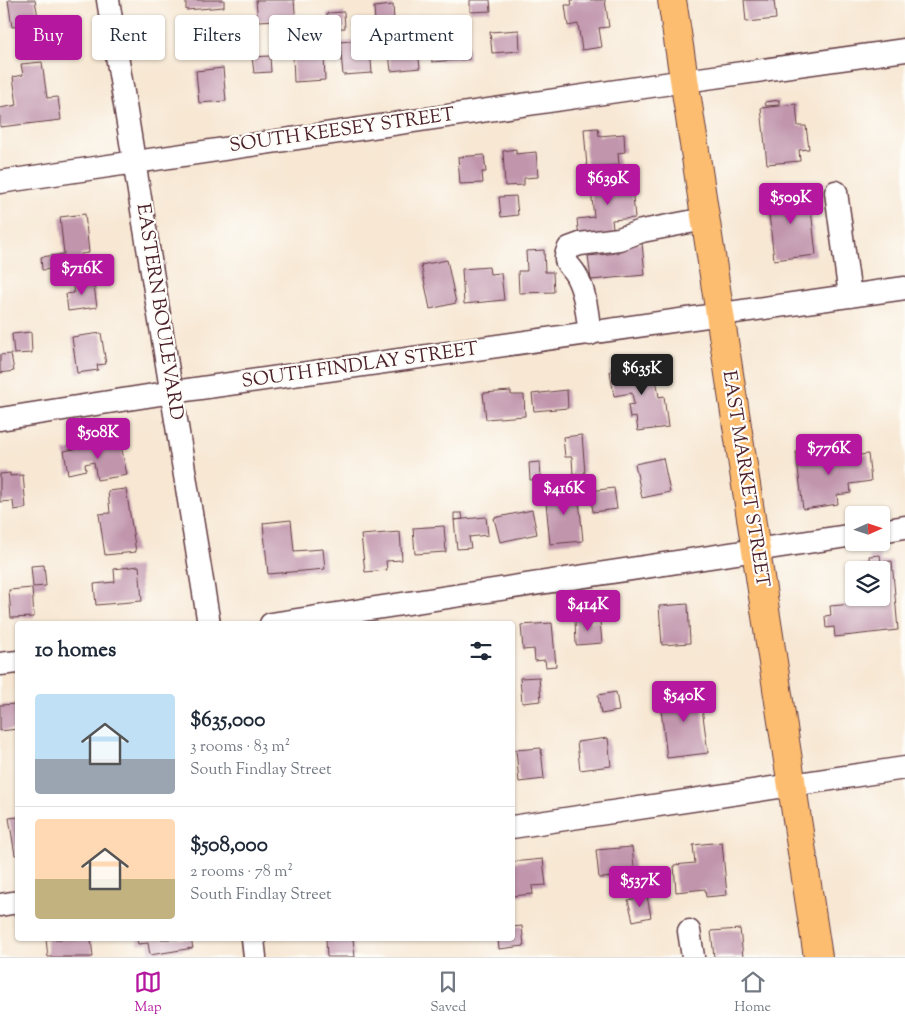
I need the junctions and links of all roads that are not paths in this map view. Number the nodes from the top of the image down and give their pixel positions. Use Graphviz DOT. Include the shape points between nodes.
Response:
graph roads {
  1 [pos="108,0"];
  2 [pos="672,0"];
  3 [pos="905,50"];
  4 [pos="685,81"];
  5 [pos="135,162"];
  6 [pos="0,182"];
  7 [pos="836,192"];
  8 [pos="705,220"];
  9 [pos="905,288"];
  10 [pos="850,296"];
  11 [pos="720,315"];
  12 [pos="590,334"];
  13 [pos="172,392"];
  14 [pos="0,419"];
  15 [pos="905,527"];
  16 [pos="890,530"];
  17 [pos="845,536"];
  18 [pos="756,551"];
  19 [pos="209,621"];
  20 [pos="291,621"];
  21 [pos="15,662"];
  22 [pos="0,664"];
  23 [pos="905,768"];
  24 [pos="791,784"];
  25 [pos="515,828"];
  26 [pos="15,902"];
  27 [pos="0,904"];
  28 [pos="689,931"];
  29 [pos="253,941"];
  30 [pos="255,957"];
  31 [pos="693,957"];
  32 [pos="818,957"];
  1 -- 5 [label="street, EASTERN BOULEVARD"];
  2 -- 4 [label="main road, EAST MARKET STREET"];
  3 -- 4 [label="street, SOUTH KEESEY STREET"];
  4 -- 5 [label="street, SOUTH KEESEY STREET"];
  4 -- 8 [label="main road, EAST MARKET STREET"];
  5 -- 6 [label="street, SOUTH KEESEY STREET"];
  5 -- 13 [label="street, EASTERN BOULEVARD"];
  7 -- 10 [label="street"];
  8 -- 11 [label="main road, EAST MARKET STREET"];
  8 -- 12 [label="street" via="569,248 567,264 576,274 585,297"];
  9 -- 10 [label="street, SOUTH FINDLAY STREET"];
  10 -- 11 [label="street, SOUTH FINDLAY STREET"];
  11 -- 12 [label="street, SOUTH FINDLAY STREET"];
  11 -- 18 [label="main road, EAST MARKET STREET"];
  12 -- 13 [label="street, SOUTH FINDLAY STREET"];
  13 -- 14 [label="street, SOUTH FINDLAY STREET"];
  13 -- 19 [label="street, EASTERN BOULEVARD"];
  15 -- 16 [label="street"];
  17 -- 18 [label="street"];
  18 -- 20 [label="street"];
  18 -- 24 [label="main road, EAST MARKET STREET"];
  21 -- 22 [label="street"];
  23 -- 24 [label="street"];
  24 -- 25 [label="street"];
  24 -- 32 [label="main road, EAST MARKET STREET"];
  26 -- 27 [label="street"];
  28 -- 31 [label="street"];
  29 -- 30 [label="street"];
}
